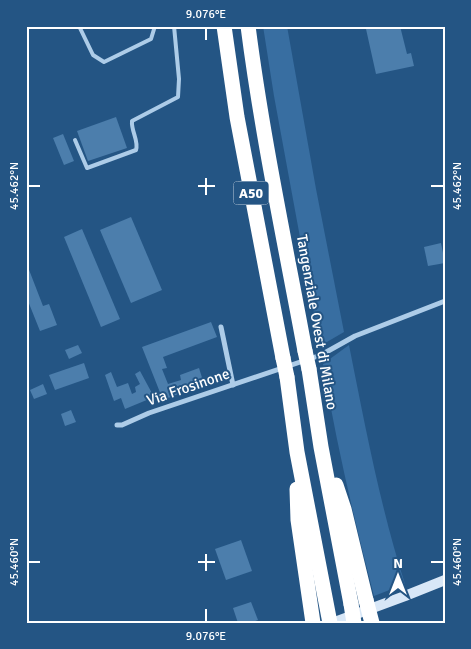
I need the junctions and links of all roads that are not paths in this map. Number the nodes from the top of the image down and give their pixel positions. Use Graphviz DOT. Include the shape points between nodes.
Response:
graph roads {
  1 [pos="79,26"];
  2 [pos="155,26"];
  3 [pos="174,26"];
  4 [pos="224,26"];
  5 [pos="248,26"];
  6 [pos="74,140"];
  7 [pos="445,301"];
  8 [pos="221,327"];
  9 [pos="233,385"];
  10 [pos="117,425"];
  11 [pos="321,446"];
  12 [pos="298,452"];
  13 [pos="445,580"];
  14 [pos="330,619"];
  15 [pos="313,621"];
  16 [pos="354,623"];
  17 [pos="372,623"];
  1 -- 2 [label="lane" via="93,54 104,62 151,39"];
  3 -- 6 [label="lane" via="178,97 132,121 136,150 87,168"];
  4 -- 12 [label="highway, A50, bridge" via="237,116 287,377"];
  5 -- 11 [label="highway, Tangenziale Ovest di Milano / A50, bridge"];
  7 -- 9 [label="street, Via Frosinone" via="354,336 321,355"];
  8 -- 9 [label="street"];
  9 -- 10 [label="street, Via Frosinone"];
  11 -- 16 [label="highway, Tangenziale Ovest di Milano / A50, bridge"];
  11 -- 17 [label="highway, bridge" via="344,509"];
  12 -- 14 [label="highway, A50"];
  12 -- 15 [label="highway" via="298,520"];
  13 -- 14 [label="street"];
}
